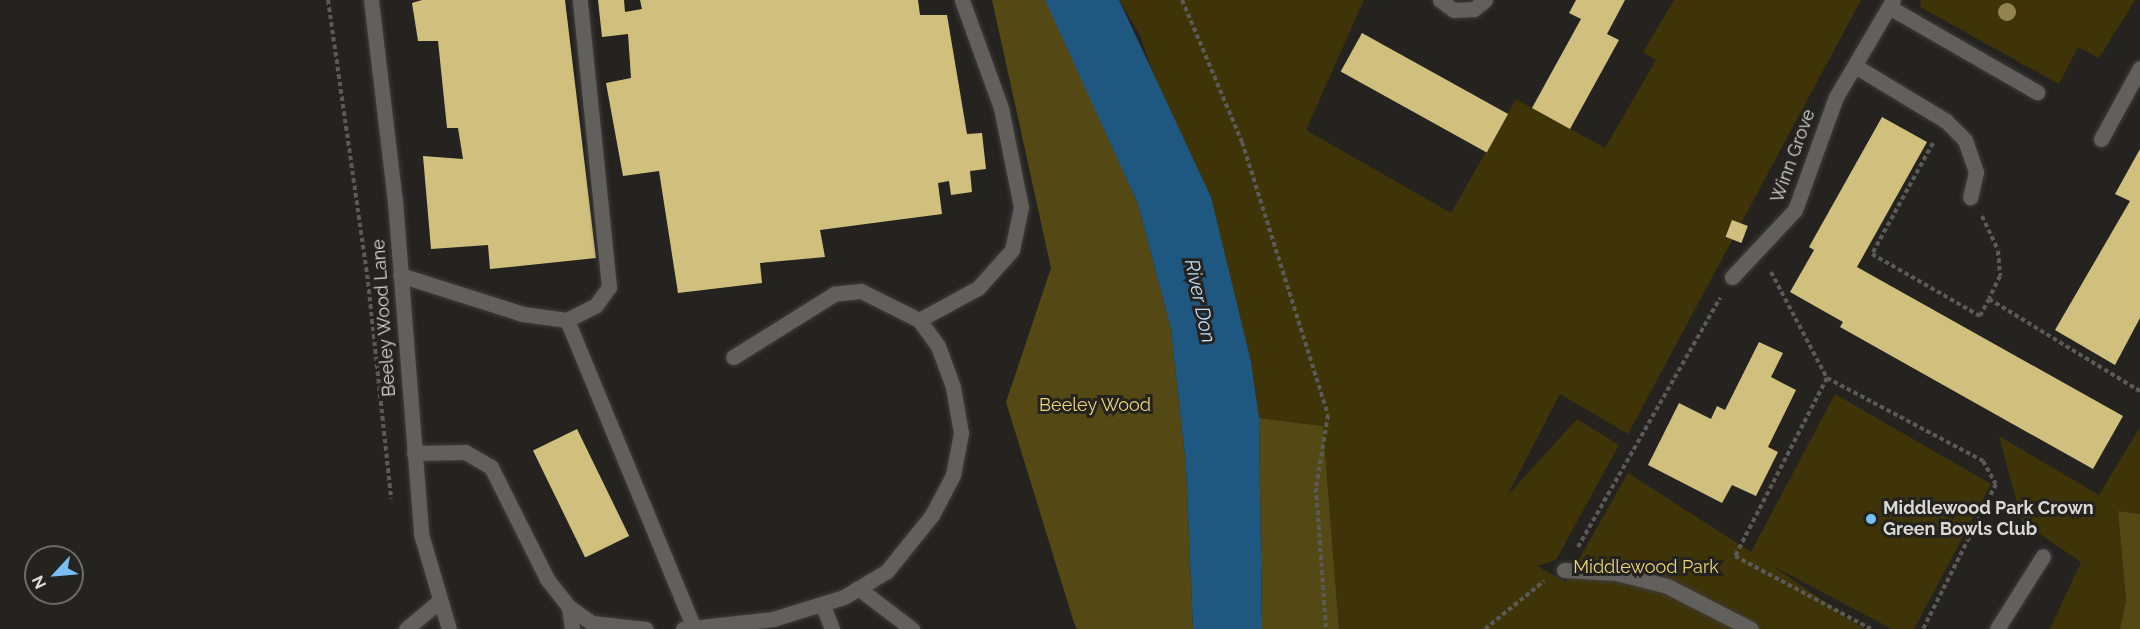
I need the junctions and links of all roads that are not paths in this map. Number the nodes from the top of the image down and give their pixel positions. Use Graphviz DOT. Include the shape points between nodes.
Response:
graph roads {
  1 [pos="371,0"];
  2 [pos="580,0"];
  3 [pos="962,0"];
  4 [pos="1440,0"];
  5 [pos="1485,0"];
  6 [pos="1891,4"];
  7 [pos="1855,66"];
  8 [pos="2140,68"];
  9 [pos="2037,92"];
  10 [pos="2101,140"];
  11 [pos="1970,197"];
  12 [pos="400,275"];
  13 [pos="1732,277"];
  14 [pos="567,320"];
  15 [pos="919,320"];
  16 [pos="733,357"];
  17 [pos="414,453"];
  18 [pos="2043,556"];
  19 [pos="1564,570"];
  20 [pos="858,588"];
  21 [pos="437,603"];
  22 [pos="822,604"];
  23 [pos="569,608"];
  24 [pos="689,628"];
  25 [pos="406,629"];
  26 [pos="449,629"];
  27 [pos="572,629"];
  28 [pos="646,629"];
  29 [pos="832,629"];
  30 [pos="912,629"];
  31 [pos="1751,629"];
  32 [pos="1996,629"];
  1 -- 12 [label="street, Beeley Wood Lane"];
  2 -- 14 [label="street" via="609,287 596,305"];
  3 -- 15 [label="street" via="1001,108 1021,207 1012,249 978,288"];
  4 -- 5 [label="street" via="1454,10 1474,9"];
  6 -- 7 [label="street, Winn Grove"];
  6 -- 9 [label="street, Winn Grove"];
  7 -- 11 [label="street" via="1946,121 1973,157"];
  7 -- 13 [label="street, Winn Grove" via="1814,149 1796,210 1761,252"];
  8 -- 10 [label="street"];
  12 -- 14 [label="street" via="523,314"];
  12 -- 17 [label="street, Beeley Wood Lane"];
  14 -- 24 [label="street"];
  15 -- 16 [label="street" via="861,291 834,294"];
  15 -- 20 [label="street" via="938,346 954,387 961,433 952,475 932,515 887,571"];
  17 -- 21 [label="street, Beeley Wood Lane" via="421,534"];
  17 -- 23 [label="street" via="465,452 491,467 547,579"];
  18 -- 32 [label="street"];
  19 -- 31 [label="street" via="1616,573 1667,586"];
  20 -- 22 [label="street"];
  20 -- 30 [label="street"];
  21 -- 25 [label="street"];
  21 -- 26 [label="street, Beeley Wood Lane"];
  22 -- 24 [label="street" via="772,619"];
  22 -- 29 [label="street"];
  23 -- 27 [label="street"];
  23 -- 28 [label="street" via="592,623"];
}
